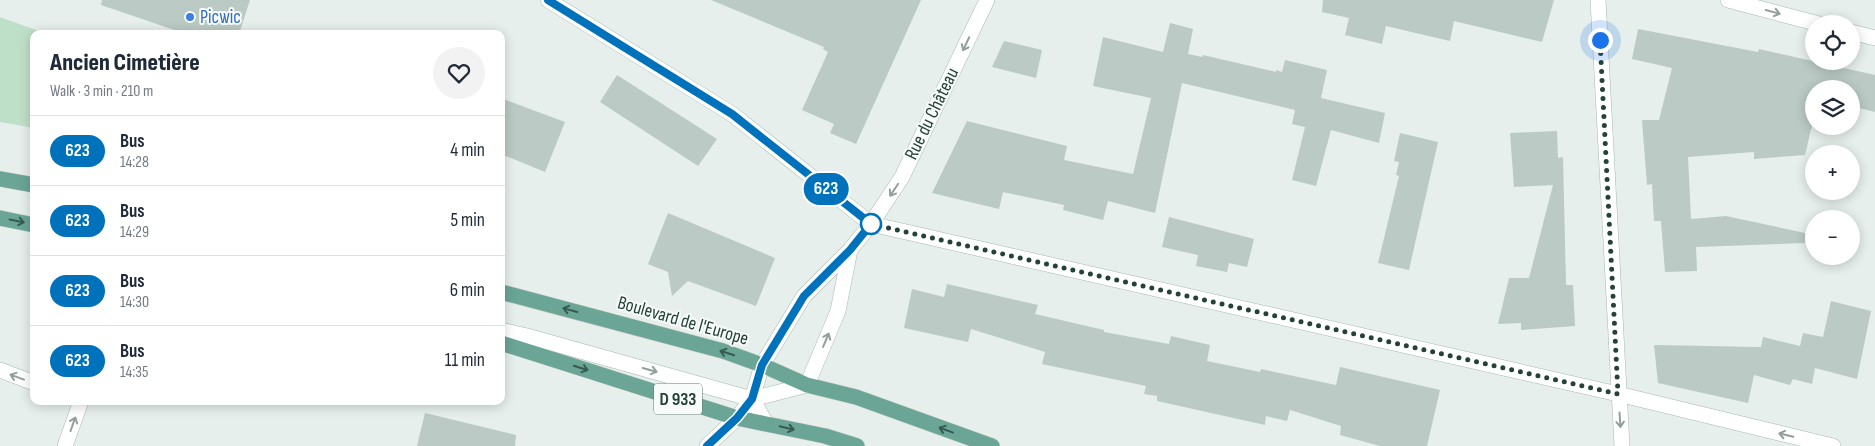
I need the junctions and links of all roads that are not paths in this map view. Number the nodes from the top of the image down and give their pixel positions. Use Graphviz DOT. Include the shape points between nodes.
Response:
graph roads {
  1 [pos="548,0"];
  2 [pos="987,0"];
  3 [pos="1598,0"];
  4 [pos="1728,0"];
  5 [pos="1805,20"];
  6 [pos="1860,34"];
  7 [pos="1875,38"];
  8 [pos="0,178"];
  9 [pos="30,184"];
  10 [pos="0,218"];
  11 [pos="30,224"];
  12 [pos="871,224"];
  13 [pos="850,250"];
  14 [pos="505,293"];
  15 [pos="505,331"];
  16 [pos="505,344"];
  17 [pos="762,365"];
  18 [pos="0,370"];
  19 [pos="30,381"];
  20 [pos="807,385"];
  21 [pos="1618,394"];
  22 [pos="752,399"];
  23 [pos="79,405"];
  24 [pos="737,418"];
  25 [pos="766,423"];
  26 [pos="65,446"];
  27 [pos="707,446"];
  28 [pos="856,446"];
  29 [pos="992,446"];
  30 [pos="1622,446"];
  31 [pos="1833,446"];
  1 -- 12 [label="street" via="732,114"];
  2 -- 12 [label="street, Rue du Château, one-way" via="902,177"];
  3 -- 21 [label="street"];
  4 -- 5 [label="street, one-way"];
  6 -- 7 [label="street"];
  8 -- 9 [label="main road"];
  10 -- 11 [label="main road, one-way"];
  12 -- 13 [label="street, Rue du Château"];
  12 -- 21 [label="street"];
  13 -- 17 [label="street, Rue du Château" via="804,296"];
  20 -- 13 [label="street, one-way" via="838,312"];
  17 -- 14 [label="main road, Boulevard de l'Europe, one-way" via="723,351"];
  15 -- 22 [label="street, one-way"];
  16 -- 24 [label="main road, D 933, one-way"];
  17 -- 20 [label="main road, Boulevard de l'Europe"];
  17 -- 22 [label="street, Rue du Château"];
  19 -- 18 [label="street, one-way"];
  20 -- 22 [label="street"];
  29 -- 20 [label="main road, Boulevard de l'Europe, one-way" via="856,397"];
  21 -- 30 [label="street, one-way"];
  31 -- 21 [label="street, one-way"];
  22 -- 24 [label="street"];
  22 -- 25 [label="street"];
  26 -- 23 [label="street, one-way"];
  24 -- 25 [label="main road, D 933"];
  24 -- 27 [label="street"];
  25 -- 28 [label="main road, D 933, one-way"];
}
